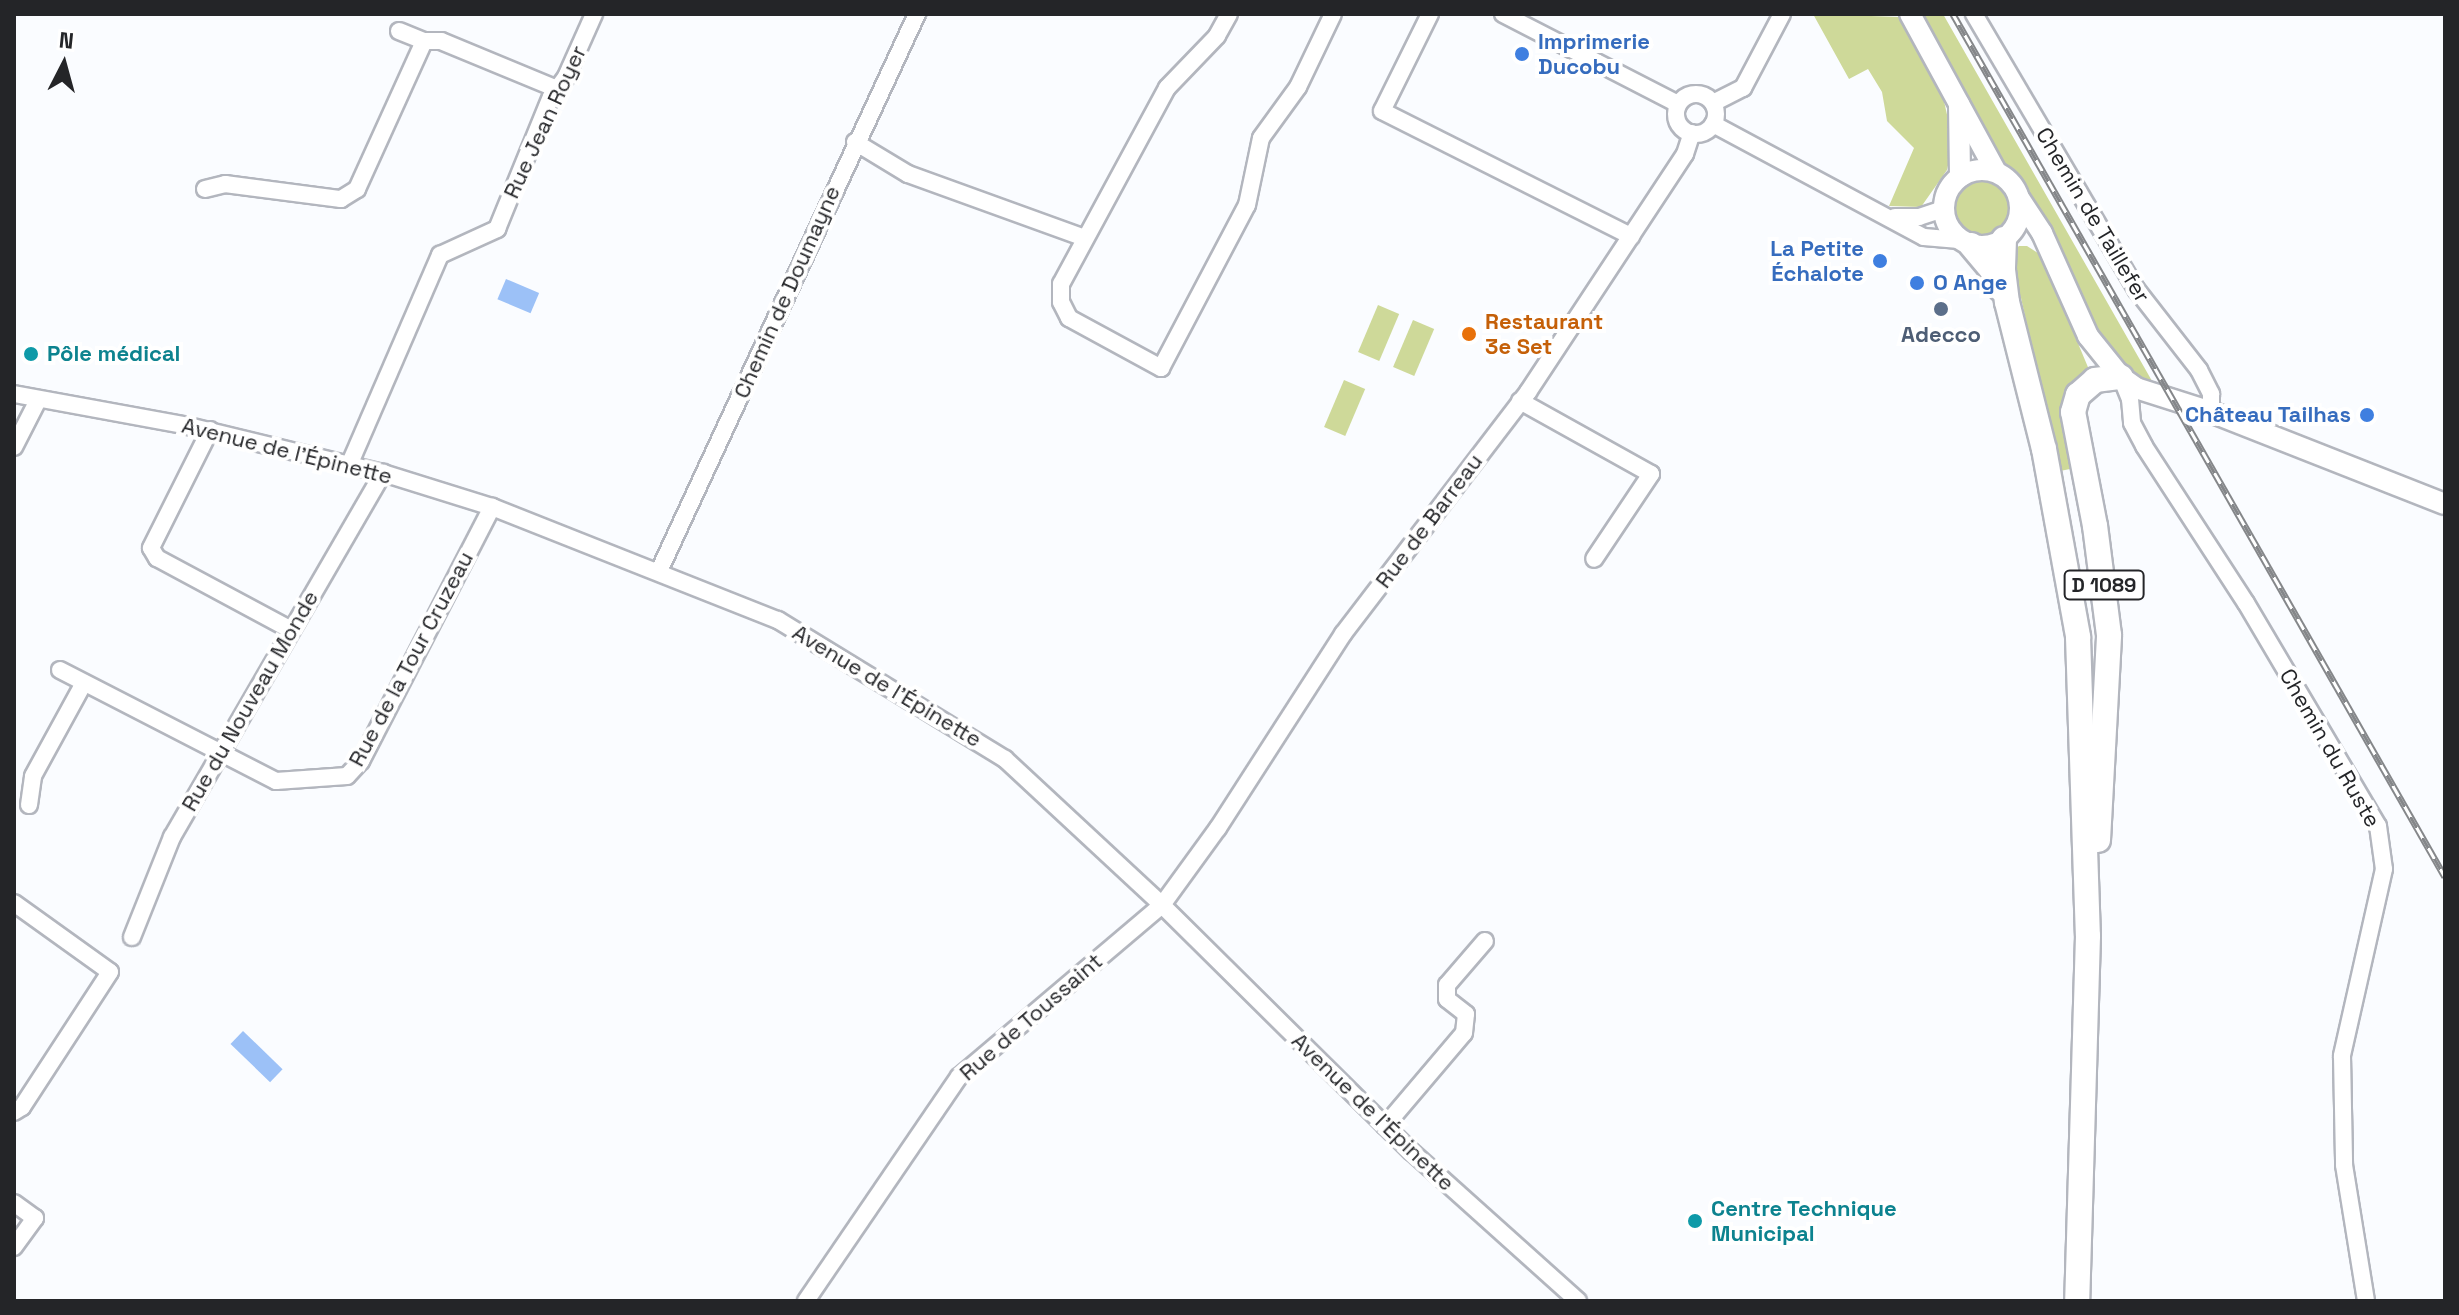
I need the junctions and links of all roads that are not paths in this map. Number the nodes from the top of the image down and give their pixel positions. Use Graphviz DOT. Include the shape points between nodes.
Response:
graph roads {
  1 [pos="594,14"];
  2 [pos="917,14"];
  3 [pos="1229,14"];
  4 [pos="1333,14"];
  5 [pos="1430,14"];
  6 [pos="1503,14"];
  7 [pos="1782,14"];
  8 [pos="1910,14"];
  9 [pos="1974,14"];
  10 [pos="399,31"];
  11 [pos="424,41"];
  12 [pos="557,89"];
  13 [pos="1713,103"];
  14 [pos="1678,104"];
  15 [pos="1959,104"];
  16 [pos="1713,124"];
  17 [pos="1692,133"];
  18 [pos="855,142"];
  19 [pos="1996,172"];
  20 [pos="1960,177"];
  21 [pos="205,189"];
  22 [pos="2019,198"];
  23 [pos="1944,209"];
  24 [pos="1891,217"];
  25 [pos="1631,236"];
  26 [pos="2007,236"];
  27 [pos="1085,238"];
  28 [pos="1967,242"];
  29 [pos="2048,249"];
  30 [pos="2007,302"];
  31 [pos="2121,377"];
  32 [pos="14,394"];
  33 [pos="38,400"];
  34 [pos="1520,401"];
  35 [pos="2211,412"];
  36 [pos="210,430"];
  37 [pos="14,447"];
  38 [pos="350,463"];
  39 [pos="383,473"];
  40 [pos="2445,504"];
  41 [pos="492,507"];
  42 [pos="1594,559"];
  43 [pos="659,571"];
  44 [pos="291,630"];
  45 [pos="60,670"];
  46 [pos="84,683"];
  47 [pos="218,754"];
  48 [pos="29,805"];
  49 [pos="14,903"];
  50 [pos="1162,905"];
  51 [pos="2088,936"];
  52 [pos="132,937"];
  53 [pos="1485,941"];
  54 [pos="14,1112"];
  55 [pos="1385,1126"];
  56 [pos="14,1203"];
  57 [pos="14,1247"];
  58 [pos="806,1301"];
  59 [pos="1578,1301"];
  60 [pos="2077,1301"];
  61 [pos="2366,1301"];
  1 -- 12 [label="street, Rue Jean Royer"];
  2 -- 18 [label="street, Chemin de Doumayne"];
  3 -- 27 [label="street" via="1217,36 1167,88"];
  4 -- 27 [label="street" via="1298,87 1261,138 1247,205 1161,368 1069,318 1061,302 1061,284"];
  5 -- 25 [label="street" via="1382,111"];
  6 -- 14 [label="street"];
  7 -- 13 [label="street" via="1743,88"];
  8 -- 15 [label="main road"];
  9 -- 35 [label="street, Chemin de Taillefer" via="2136,289 2199,370 2211,394"];
  10 -- 11 [label="street"];
  11 -- 12 [label="street" via="441,41"];
  11 -- 21 [label="street" via="357,189 341,199 225,184"];
  12 -- 38 [label="street, Rue Jean Royer" via="497,229 440,255"];
  13 -- 14 [label="street" via="1692,94"];
  13 -- 16 [label="street"];
  14 -- 17 [label="street" via="1677,122"];
  15 -- 19 [label="main road"];
  15 -- 20 [label="main road"];
  16 -- 17 [label="street"];
  16 -- 24 [label="street"];
  17 -- 25 [label="street, Rue de Barreau" via="1685,154"];
  18 -- 27 [label="street" via="908,174"];
  18 -- 43 [label="street, Chemin de Doumayne"];
  19 -- 20 [label="main road"];
  19 -- 22 [label="main road"];
  20 -- 23 [label="main road" via="1951,185"];
  22 -- 26 [label="main road" via="2020,210"];
  22 -- 29 [label="main road"];
  23 -- 24 [label="street" via="1919,217"];
  23 -- 28 [label="main road" via="1952,232"];
  24 -- 28 [label="street" via="1924,237"];
  25 -- 34 [label="street, Rue de Barreau"];
  26 -- 28 [label="main road" via="1983,246"];
  26 -- 29 [label="main road" via="2035,239"];
  26 -- 30 [label="highway, D 1089"];
  28 -- 30 [label="highway, D 1089" via="1992,270"];
  29 -- 31 [label="main road" via="2088,336"];
  30 -- 51 [label="highway, D 1089" via="2044,449 2078,637"];
  31 -- 35 [label="main road" via="2136,388"];
  31 -- 51 [label="highway, D 1089" via="2095,380 2078,395 2073,412 2109,635"];
  31 -- 61 [label="street, Chemin du Ruste" via="2132,423 2378,826 2384,869 2342,1056 2344,1165"];
  32 -- 33 [label="street, Avenue de l'Épinette"];
  33 -- 36 [label="street, Avenue de l'Épinette"];
  33 -- 37 [label="street"];
  34 -- 42 [label="street" via="1651,474"];
  34 -- 50 [label="street, Rue de Barreau" via="1343,634"];
  35 -- 40 [label="main road"];
  36 -- 38 [label="street, Avenue de l'Épinette"];
  36 -- 44 [label="street" via="151,548 157,558"];
  38 -- 39 [label="street, Avenue de l'Épinette"];
  39 -- 41 [label="street, Avenue de l'Épinette"];
  39 -- 44 [label="street, Rue du Nouveau Monde"];
  41 -- 43 [label="street, Avenue de l'Épinette"];
  41 -- 47 [label="street, Rue de la Tour Cruzeau" via="361,761 347,776 276,781"];
  43 -- 50 [label="street, Avenue de l'Épinette" via="778,620 1005,759"];
  44 -- 47 [label="street, Rue du Nouveau Monde"];
  45 -- 46 [label="street"];
  46 -- 47 [label="street"];
  46 -- 48 [label="street" via="33,776"];
  47 -- 52 [label="street, Rue du Nouveau Monde" via="172,837"];
  49 -- 54 [label="street" via="110,972"];
  50 -- 55 [label="street, Avenue de l'Épinette"];
  50 -- 58 [label="street, Rue de Toussaint" via="959,1077"];
  51 -- 60 [label="highway, D 1089"];
  53 -- 55 [label="street" via="1447,985 1447,999 1466,1014 1464,1033"];
  55 -- 59 [label="street, Avenue de l'Épinette"];
  56 -- 57 [label="street" via="35,1218"];
}
